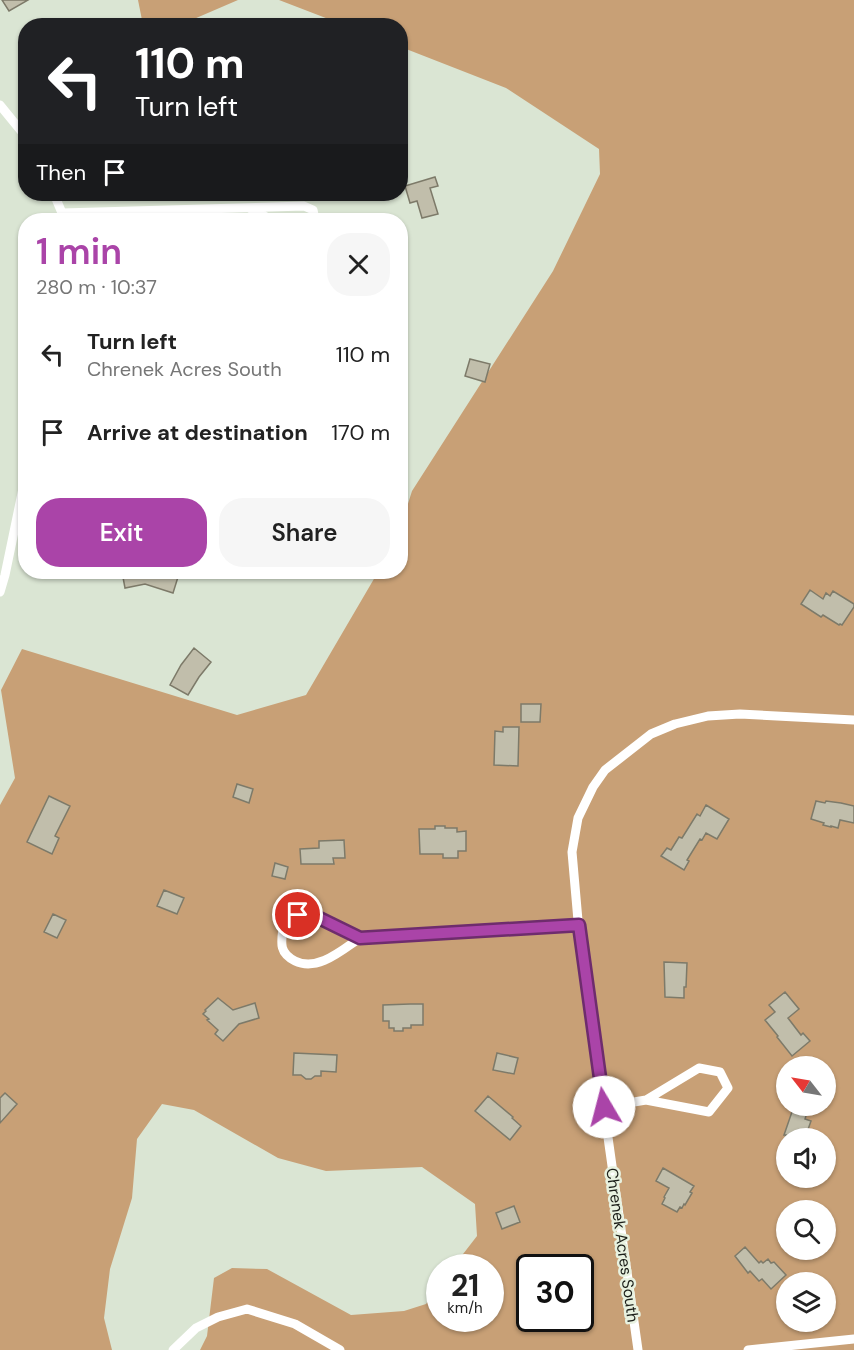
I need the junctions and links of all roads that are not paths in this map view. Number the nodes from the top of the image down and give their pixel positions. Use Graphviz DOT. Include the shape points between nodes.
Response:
graph roads {
  1 [pos="0,105"];
  2 [pos="18,126"];
  3 [pos="247,207"];
  4 [pos="136,213"];
  5 [pos="259,213"];
  6 [pos="313,213"];
  7 [pos="18,512"];
  8 [pos="0,592"];
  9 [pos="854,720"];
  10 [pos="579,925"];
  11 [pos="360,938"];
  12 [pos="646,1100"];
  13 [pos="604,1107"];
  14 [pos="854,1339"];
  15 [pos="173,1350"];
  16 [pos="340,1350"];
  17 [pos="638,1350"];
  18 [pos="748,1350"];
  1 -- 2 [label="street"];
  3 -- 4 [label="street"];
  3 -- 5 [label="street"];
  3 -- 6 [label="street" via="304,206"];
  7 -- 8 [label="street"];
  9 -- 10 [label="street, Chrenek Acres South" via="708,716 651,734 605,770 578,818 572,852"];
  10 -- 11 [label="street"];
  10 -- 13 [label="street, Chrenek Acres South"];
  11 -- 11 [label="street" via="313,915 298,915 283,928 281,946 288,957 300,964 314,964"];
  12 -- 12 [label="street" via="709,1112 728,1088 720,1072 699,1068"];
  12 -- 13 [label="street"];
  13 -- 17 [label="street, Chrenek Acres South"];
  14 -- 18 [label="street"];
  15 -- 16 [label="street" via="196,1328 247,1309 295,1324"];
}
